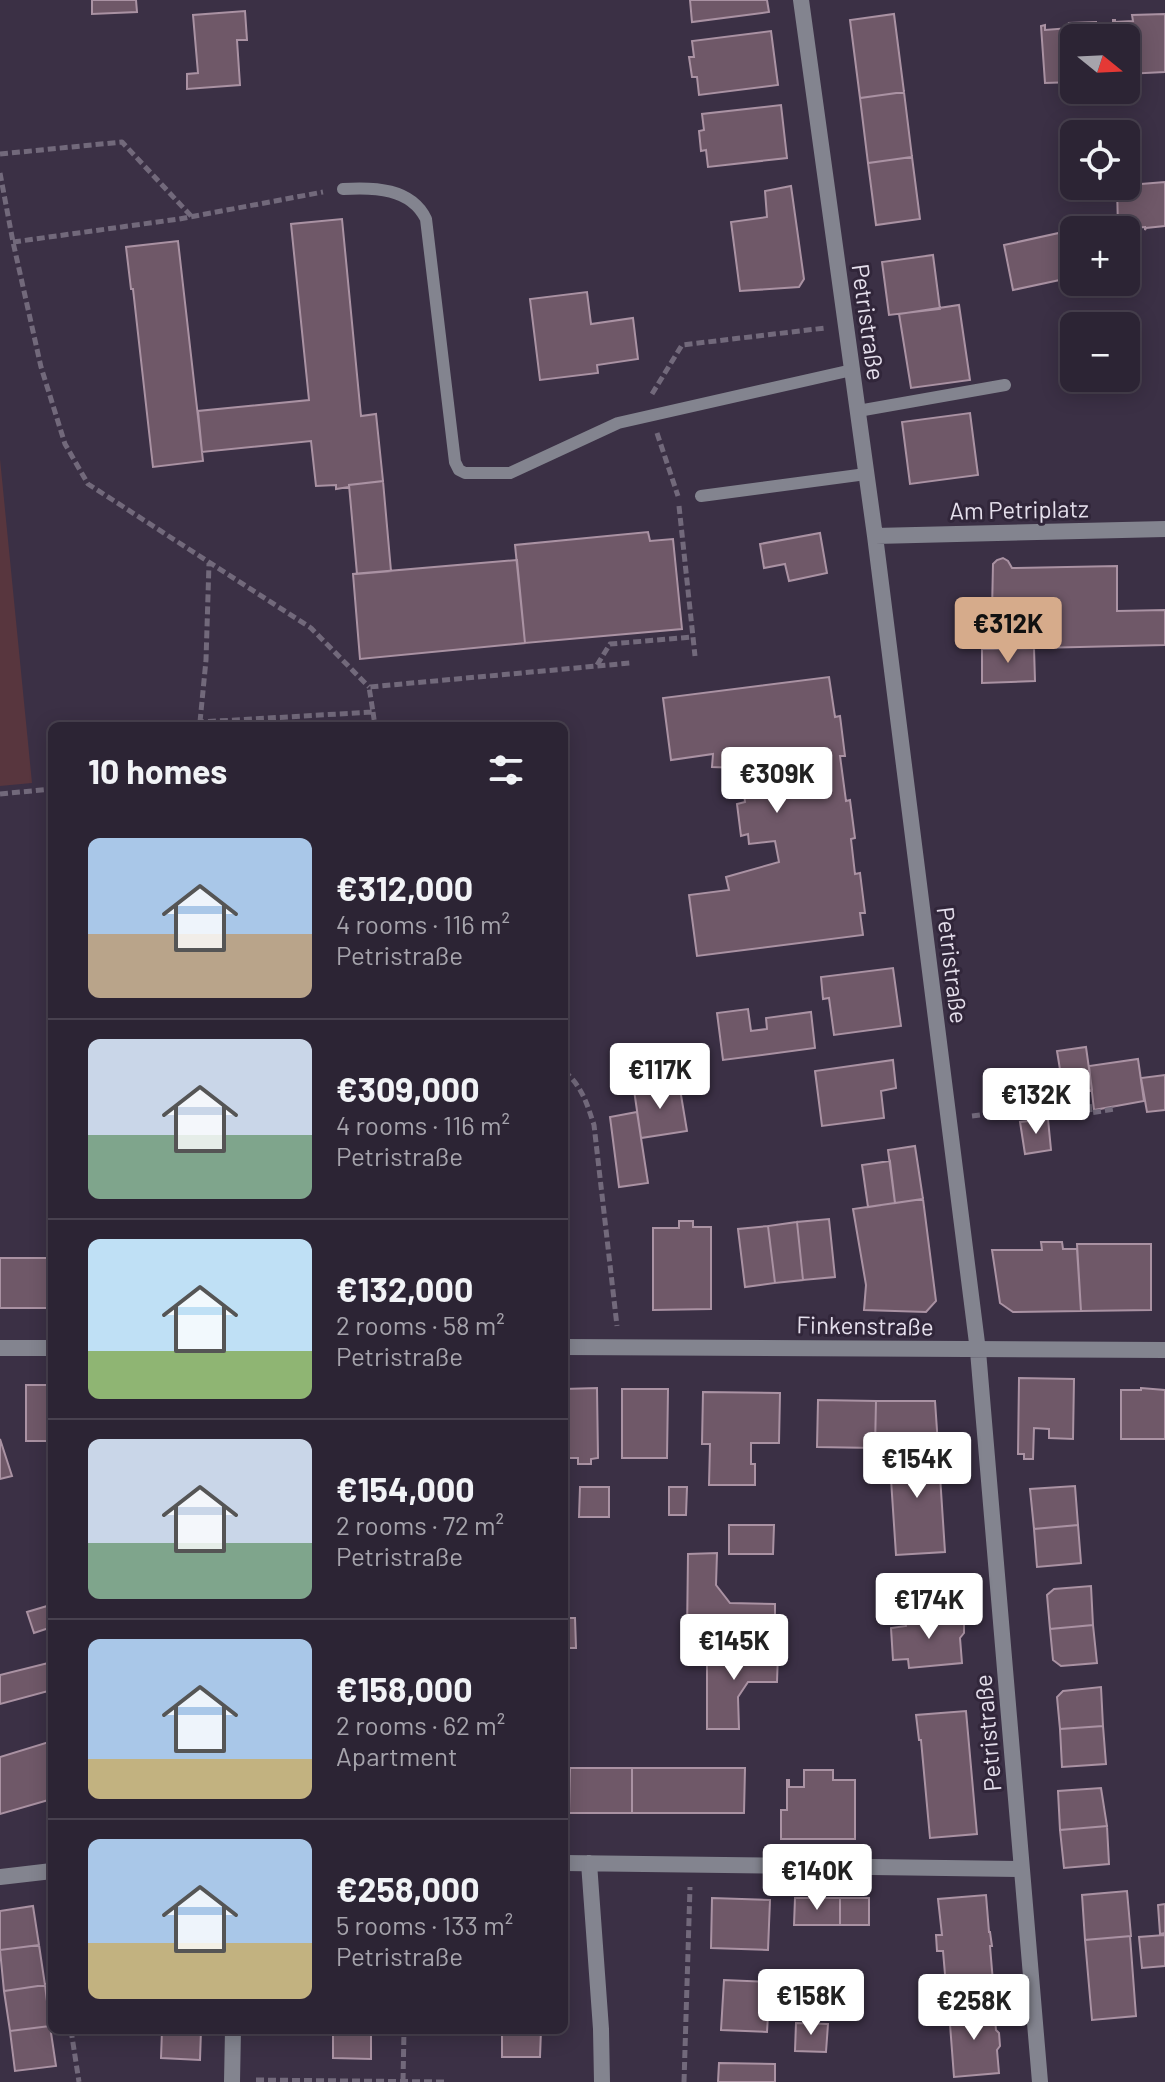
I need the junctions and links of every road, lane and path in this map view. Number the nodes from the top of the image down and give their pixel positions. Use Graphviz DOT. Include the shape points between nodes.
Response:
graph roads {
  1 [pos="801,0"];
  2 [pos="0,154"];
  3 [pos="0,173"];
  4 [pos="343,189"];
  5 [pos="192,217"];
  6 [pos="13,242"];
  7 [pos="846,326"];
  8 [pos="852,370"];
  9 [pos="1005,385"];
  10 [pos="858,411"];
  11 [pos="651,416"];
  12 [pos="866,474"];
  13 [pos="701,496"];
  14 [pos="1165,529"];
  15 [pos="875,536"];
  16 [pos="209,562"];
  17 [pos="693,637"];
  18 [pos="695,656"];
  19 [pos="630,663"];
  20 [pos="596,666"];
  21 [pos="369,687"];
  22 [pos="373,712"];
  23 [pos="200,722"];
  24 [pos="229,722"];
  25 [pos="374,722"];
  26 [pos="48,789"];
  27 [pos="0,794"];
  28 [pos="568,1075"];
  29 [pos="1114,1106"];
  30 [pos="948,1119"];
  31 [pos="568,1347"];
  32 [pos="620,1347"];
  33 [pos="0,1348"];
  34 [pos="48,1348"];
  35 [pos="1165,1350"];
  36 [pos="978,1351"];
  37 [pos="568,1863"];
  38 [pos="589,1863"];
  39 [pos="691,1865"];
  40 [pos="1022,1869"];
  41 [pos="48,1871"];
  42 [pos="0,1877"];
  43 [pos="72,2034"];
  44 [pos="233,2034"];
  45 [pos="404,2034"];
  46 [pos="232,2081"];
  47 [pos="403,2081"];
  48 [pos="79,2082"];
  49 [pos="447,2082"];
  50 [pos="602,2082"];
  51 [pos="684,2082"];
  52 [pos="1040,2082"];
  1 -- 7 [label="street, Petristraße"];
  2 -- 5 [label="path" via="122,142"];
  3 -- 6 [label="path"];
  4 -- 5 [label="path"];
  4 -- 11 [label="lane" via="369,187 404,196 426,219 459,470 510,473 618,423"];
  5 -- 6 [label="path"];
  6 -- 16 [label="path" via="41,367 65,444 88,484"];
  7 -- 8 [label="street, Petristraße"];
  7 -- 11 [label="path" via="682,345 647,401"];
  8 -- 10 [label="street, Petristraße"];
  8 -- 11 [label="lane"];
  9 -- 10 [label="lane"];
  10 -- 12 [label="street, Petristraße"];
  11 -- 17 [label="path" via="678,498"];
  12 -- 13 [label="lane"];
  12 -- 15 [label="street, Petristraße"];
  14 -- 15 [label="street, Am Petriplatz"];
  15 -- 30 [label="street, Petristraße"];
  16 -- 21 [label="path" via="311,628"];
  16 -- 23 [label="path"];
  17 -- 18 [label="path"];
  17 -- 20 [label="path" via="610,644"];
  19 -- 20 [label="path"];
  20 -- 21 [label="path"];
  21 -- 22 [label="path"];
  22 -- 24 [label="path"];
  22 -- 25 [label="path"];
  26 -- 27 [label="path"];
  28 -- 32 [label="path" via="585,1097 594,1125"];
  29 -- 30 [label="path" via="1090,1113 1089,1102"];
  30 -- 36 [label="street, Petristraße"];
  31 -- 32 [label="street, Finkenstraße"];
  32 -- 36 [label="street, Finkenstraße"];
  33 -- 34 [label="street"];
  35 -- 36 [label="street, Finkenstraße"];
  36 -- 40 [label="street, Petristraße"];
  37 -- 38 [label="street"];
  38 -- 39 [label="street"];
  38 -- 50 [label="street"];
  39 -- 40 [label="street"];
  39 -- 51 [label="path"];
  40 -- 52 [label="street, Petristraße"];
  41 -- 42 [label="street"];
  43 -- 48 [label="path"];
  44 -- 46 [label="street"];
  45 -- 47 [label="path"];
  46 -- 47 [label="path"];
  47 -- 49 [label="path"];
}
